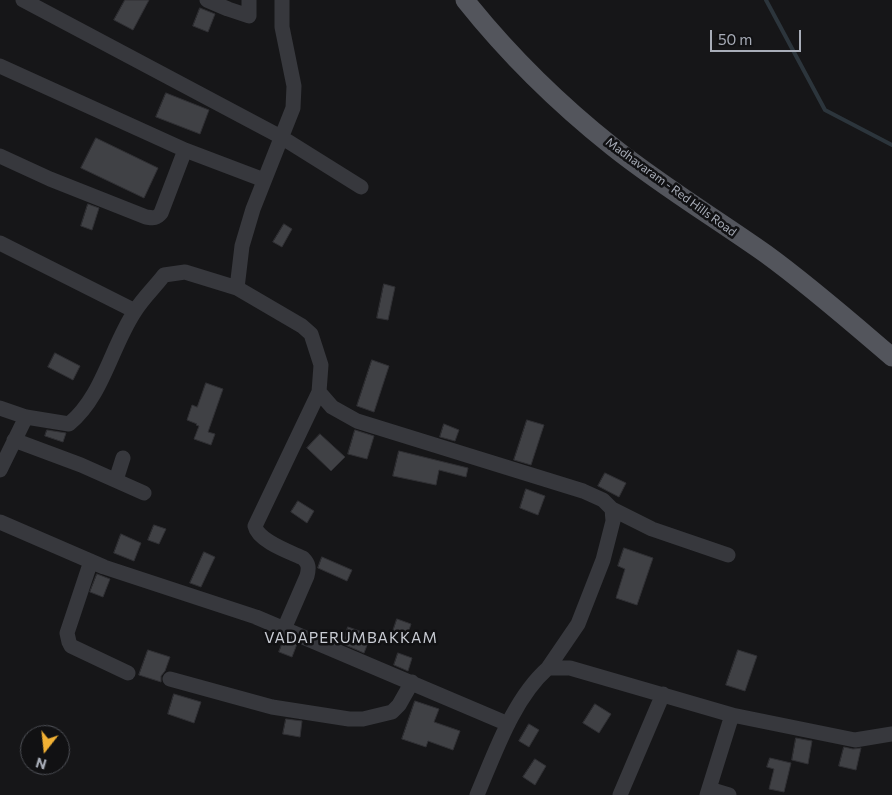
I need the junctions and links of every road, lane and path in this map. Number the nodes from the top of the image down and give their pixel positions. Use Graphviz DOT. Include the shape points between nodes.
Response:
graph roads {
  1 [pos="23,0"];
  2 [pos="207,0"];
  3 [pos="249,0"];
  4 [pos="282,0"];
  5 [pos="465,0"];
  6 [pos="478,0"];
  7 [pos="0,66"];
  8 [pos="281,137"];
  9 [pos="185,150"];
  10 [pos="0,156"];
  11 [pos="264,180"];
  12 [pos="361,187"];
  13 [pos="0,243"];
  14 [pos="237,288"];
  15 [pos="135,311"];
  16 [pos="892,341"];
  17 [pos="892,358"];
  18 [pos="320,392"];
  19 [pos="0,408"];
  20 [pos="26,416"];
  21 [pos="14,440"];
  22 [pos="123,458"];
  23 [pos="0,470"];
  24 [pos="116,480"];
  25 [pos="144,493"];
  26 [pos="612,509"];
  27 [pos="0,522"];
  28 [pos="728,555"];
  29 [pos="91,561"];
  30 [pos="284,629"];
  31 [pos="548,668"];
  32 [pos="128,673"];
  33 [pos="170,679"];
  34 [pos="412,682"];
  35 [pos="663,694"];
  36 [pos="732,715"];
  37 [pos="508,724"];
  38 [pos="892,734"];
  39 [pos="708,792"];
  40 [pos="477,795"];
  41 [pos="620,795"];
  42 [pos="729,795"];
  1 -- 8 [label="street"];
  2 -- 3 [label="street" via="250,16"];
  4 -- 8 [label="street" via="282,27 294,86 293,108"];
  5 -- 17 [label="main road, Madhavaram - Red Hills Road" via="539,82 606,141 765,254"];
  6 -- 16 [label="main road, Madhavaram - Red Hills Road" via="529,61 583,111 625,145 800,264"];
  7 -- 9 [label="street"];
  8 -- 11 [label="street"];
  8 -- 12 [label="street"];
  9 -- 10 [label="street" via="161,213 154,218 50,179"];
  9 -- 11 [label="street"];
  11 -- 14 [label="street" via="242,246"];
  13 -- 15 [label="street"];
  14 -- 15 [label="street" via="185,272 164,275"];
  14 -- 18 [label="street" via="311,334 321,365"];
  15 -- 20 [label="street" via="90,400 79,415 69,424"];
  18 -- 26 [label="street" via="332,407 357,420 583,490"];
  18 -- 30 [label="street" via="255,526 261,538 303,558 309,568"];
  19 -- 20 [label="street"];
  20 -- 21 [label="street"];
  21 -- 23 [label="street"];
  21 -- 24 [label="street"];
  22 -- 24 [label="street"];
  24 -- 25 [label="street"];
  26 -- 28 [label="street" via="652,529"];
  26 -- 31 [label="street" via="603,560 578,624"];
  27 -- 29 [label="street"];
  29 -- 30 [label="street"];
  29 -- 32 [label="street" via="67,638 72,646"];
  30 -- 34 [label="street"];
  31 -- 35 [label="street" via="570,668"];
  31 -- 37 [label="street" via="534,680"];
  33 -- 34 [label="street" via="272,707 348,719 392,712"];
  34 -- 37 [label="street"];
  35 -- 36 [label="street"];
  35 -- 41 [label="street"];
  36 -- 38 [label="street" via="855,740"];
  36 -- 39 [label="street"];
  37 -- 40 [label="street"];
  39 -- 42 [label="street"];
}
